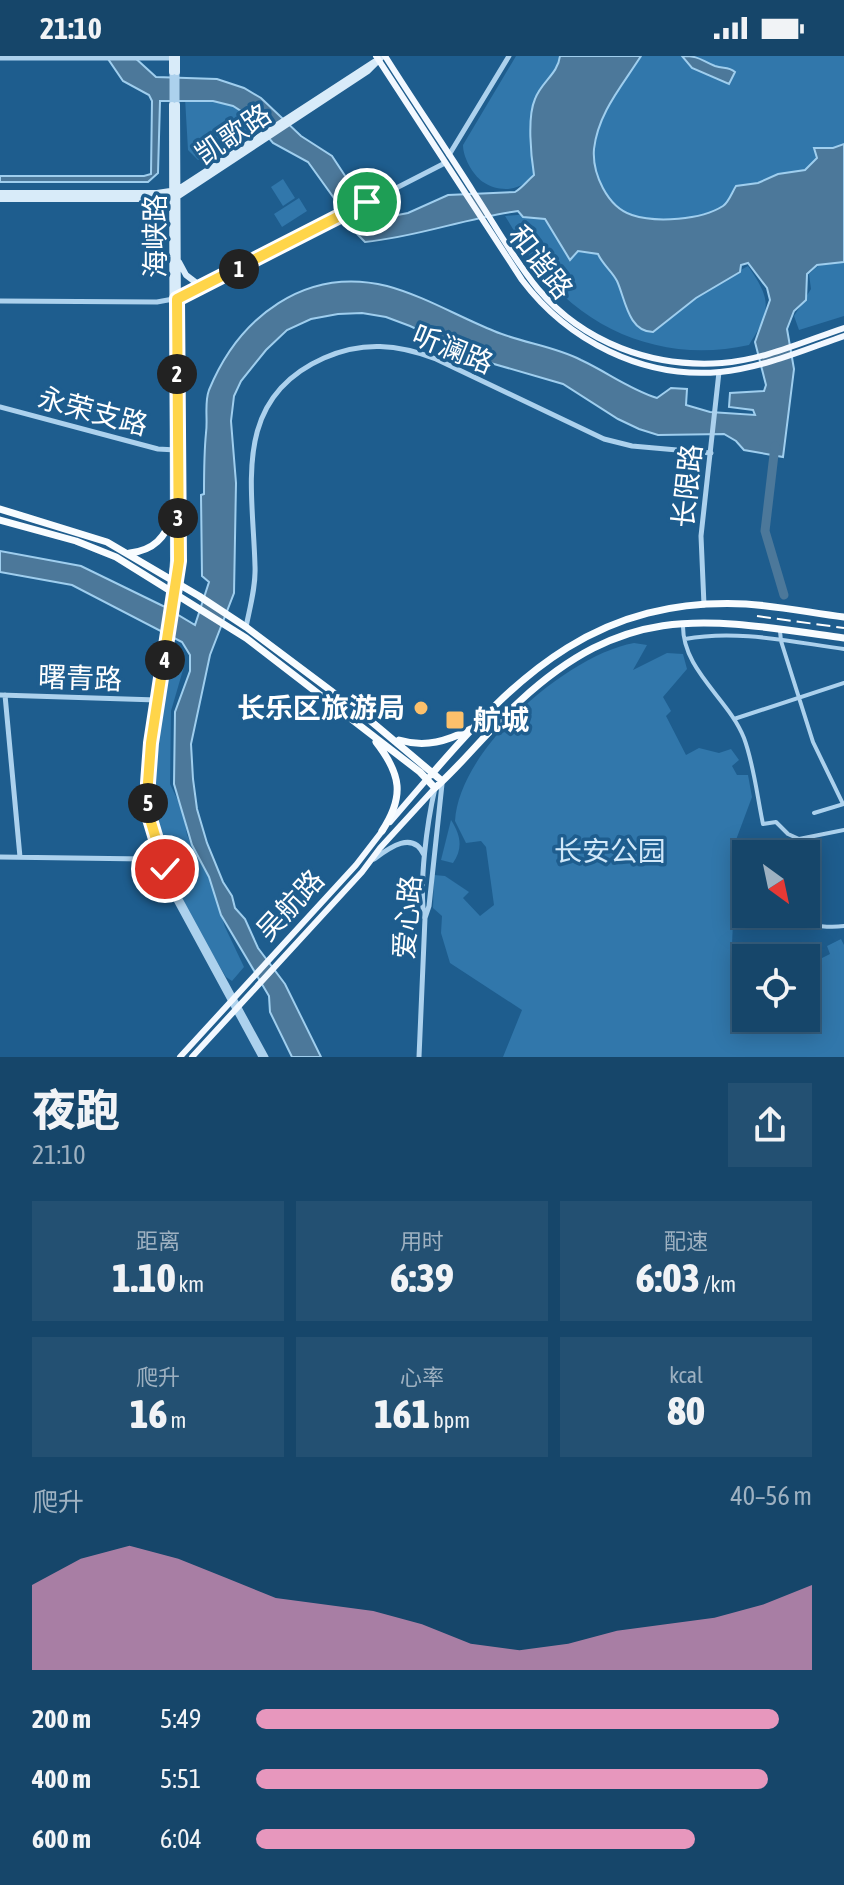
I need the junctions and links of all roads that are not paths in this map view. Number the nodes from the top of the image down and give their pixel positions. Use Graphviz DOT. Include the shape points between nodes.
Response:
graph roads {
  1 [pos="509,56"];
  2 [pos="174,57"];
  3 [pos="381,57"];
  4 [pos="0,58"];
  5 [pos="137,58"];
  6 [pos="174,72"];
  7 [pos="174,105"];
  8 [pos="449,155"];
  9 [pos="446,164"];
  10 [pos="174,194"];
  11 [pos="0,196"];
  12 [pos="177,258"];
  13 [pos="203,288"];
  14 [pos="174,299"];
  15 [pos="0,301"];
  16 [pos="844,328"];
  17 [pos="844,336"];
  18 [pos="794,348"];
  19 [pos="754,361"];
  20 [pos="719,372"];
  21 [pos="0,407"];
  22 [pos="174,450"];
  23 [pos="711,453"];
  24 [pos="0,509"];
  25 [pos="173,515"];
  26 [pos="0,520"];
  27 [pos="128,553"];
  28 [pos="174,581"];
  29 [pos="173,592"];
  30 [pos="704,605"];
  31 [pos="172,607"];
  32 [pos="844,617"];
  33 [pos="683,622"];
  34 [pos="246,627"];
  35 [pos="780,629"];
  36 [pos="844,638"];
  37 [pos="685,639"];
  38 [pos="781,641"];
  39 [pos="844,649"];
  40 [pos="844,683"];
  41 [pos="2,695"];
  42 [pos="798,698"];
  43 [pos="156,700"];
  44 [pos="734,719"];
  45 [pos="476,726"];
  46 [pos="370,734"];
  47 [pos="389,735"];
  48 [pos="455,748"];
  49 [pos="466,757"];
  50 [pos="430,776"];
  51 [pos="442,781"];
  52 [pos="435,788"];
  53 [pos="844,804"];
  54 [pos="397,813"];
  55 [pos="814,813"];
  56 [pos="404,820"];
  57 [pos="844,830"];
  58 [pos="382,831"];
  59 [pos="0,857"];
  60 [pos="20,857"];
  61 [pos="158,857"];
  62 [pos="426,861"];
  63 [pos="370,862"];
  64 [pos="425,918"];
  65 [pos="820,926"];
  66 [pos="844,926"];
  67 [pos="232,1000"];
  68 [pos="237,1008"];
  69 [pos="180,1057"];
  70 [pos="192,1057"];
  71 [pos="263,1057"];
  72 [pos="419,1057"];
  1 -- 8 [label="street"];
  2 -- 5 [label="street"];
  2 -- 6 [label="main road, 海峡路"];
  3 -- 8 [label="main road, 和谐路"];
  3 -- 9 [label="main road, 和谐路"];
  3 -- 10 [label="main road, 凯歌路"];
  4 -- 5 [label="street"];
  6 -- 7 [label="street, 海峡路"];
  7 -- 10 [label="main road, 海峡路"];
  8 -- 19 [label="main road, 和谐路" via="539,289 573,322 631,353 671,362"];
  9 -- 13 [label="street"];
  9 -- 20 [label="main road, 和谐路" via="533,294 555,317 615,354 663,369"];
  10 -- 11 [label="main road, 凯歌路"];
  10 -- 12 [label="main road, 海峡路"];
  10 -- 14 [label="main road, 海峡路"];
  12 -- 13 [label="main road" via="186,275"];
  12 -- 14 [label="main road, 海峡路"];
  13 -- 14 [label="street"];
  14 -- 15 [label="street"];
  14 -- 22 [label="main road, 海峡路"];
  16 -- 18 [label="main road, 和谐路"];
  17 -- 18 [label="main road, 和谐路"];
  18 -- 19 [label="main road, 和谐路"];
  19 -- 20 [label="main road, 和谐路"];
  20 -- 23 [label="street, 长限路"];
  21 -- 22 [label="street, 永荣支路"];
  22 -- 25 [label="main road, 海峡路"];
  22 -- 28 [label="main road, 海峡路" via="179,561"];
  23 -- 30 [label="street, 长限路" via="701,536"];
  23 -- 34 [label="street, 听澜路" via="604,439 410,350 372,346 336,353 285,385 253,443 255,573"];
  24 -- 27 [label="highway" via="79,531"];
  25 -- 27 [label="highway" via="159,541"];
  25 -- 28 [label="main road, 海峡路"];
  26 -- 29 [label="highway" via="103,550"];
  27 -- 28 [label="highway"];
  28 -- 29 [label="main road, 海峡路"];
  28 -- 34 [label="highway"];
  29 -- 31 [label="main road, 海峡路"];
  29 -- 46 [label="highway" via="246,638"];
  30 -- 32 [label="highway" via="748,604"];
  30 -- 45 [label="highway" via="629,619 586,635 539,665"];
  31 -- 43 [label="street, 海峡路"];
  33 -- 35 [label="highway"];
  33 -- 37 [label="street"];
  33 -- 49 [label="highway" via="621,634 577,655 518,703"];
  34 -- 47 [label="highway"];
  35 -- 36 [label="highway"];
  35 -- 38 [label="street"];
  37 -- 38 [label="street" via="721,635"];
  37 -- 44 [label="street" via="697,668"];
  38 -- 39 [label="street"];
  38 -- 42 [label="street"];
  40 -- 42 [label="street"];
  41 -- 43 [label="street, 曙青路"];
  41 -- 60 [label="street"];
  42 -- 44 [label="street"];
  42 -- 53 [label="street"];
  43 -- 61 [label="street, 海峡路" via="148,801"];
  44 -- 57 [label="street" via="745,739 763,824 776,822 799,839"];
  45 -- 47 [label="highway" via="435,744"];
  45 -- 48 [label="highway"];
  46 -- 50 [label="highway"];
  46 -- 58 [label="highway" via="396,777 395,808"];
  47 -- 50 [label="highway"];
  48 -- 49 [label="highway" via="458,756"];
  48 -- 50 [label="highway"];
  49 -- 51 [label="highway"];
  50 -- 51 [label="highway"];
  50 -- 52 [label="highway"];
  50 -- 54 [label="main road, 吴航路"];
  51 -- 52 [label="highway"];
  51 -- 64 [label="street, 爱心路"];
  52 -- 56 [label="main road, 吴航路"];
  52 -- 62 [label="street"];
  53 -- 55 [label="street"];
  54 -- 56 [label="main road" via="403,813"];
  54 -- 58 [label="main road, 吴航路"];
  56 -- 63 [label="main road, 吴航路"];
  58 -- 67 [label="main road, 吴航路"];
  59 -- 60 [label="street"];
  60 -- 61 [label="street"];
  61 -- 67 [label="street, 海峡路"];
  62 -- 63 [label="street" via="421,848 406,842"];
  62 -- 64 [label="street"];
  63 -- 68 [label="main road, 吴航路"];
  64 -- 72 [label="street, 爱心路"];
  65 -- 66 [label="street"];
  67 -- 68 [label="street, 海峡路"];
  67 -- 69 [label="main road, 吴航路"];
  68 -- 70 [label="main road, 吴航路"];
  68 -- 71 [label="street, 海峡路"];
}
